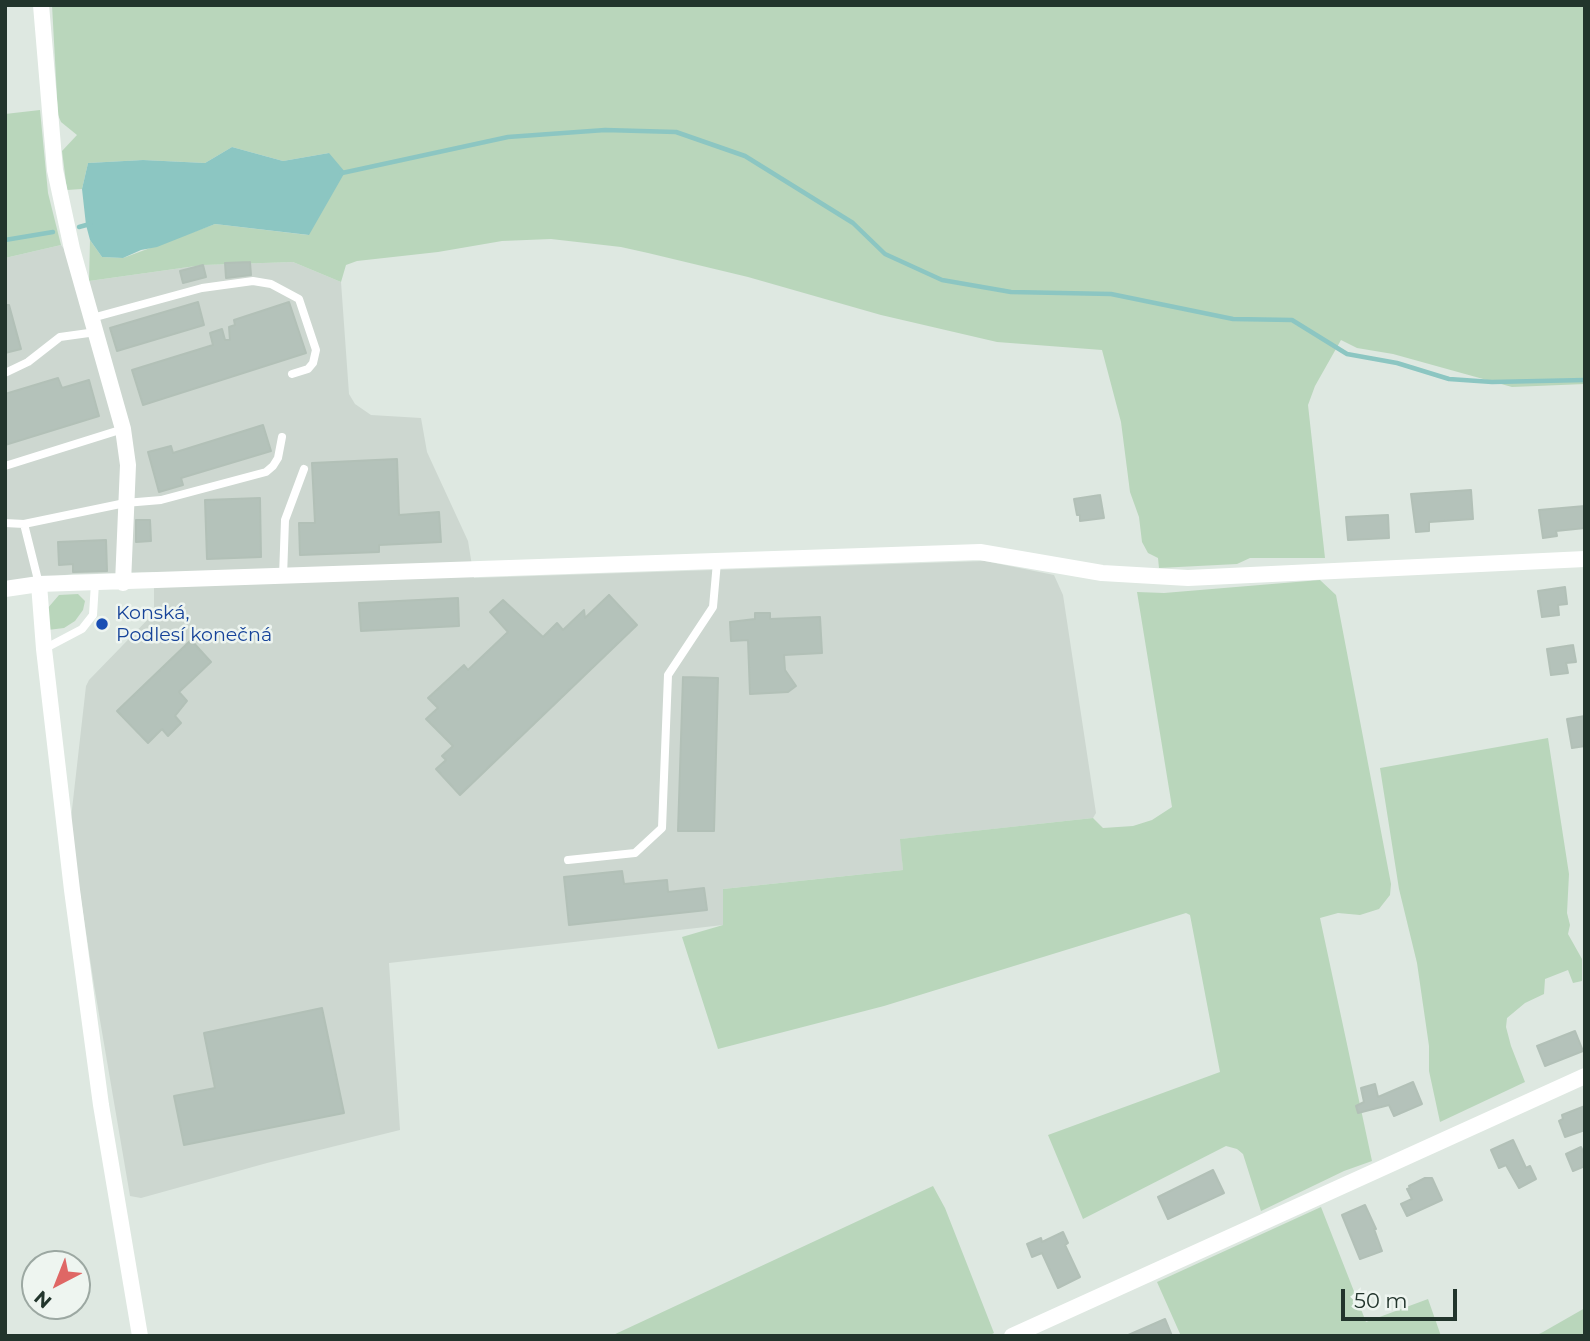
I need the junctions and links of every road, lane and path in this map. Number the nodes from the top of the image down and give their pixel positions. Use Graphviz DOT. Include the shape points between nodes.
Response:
graph roads {
  1 [pos="41,5"];
  2 [pos="94,325"];
  3 [pos="5,373"];
  4 [pos="292,374"];
  5 [pos="123,429"];
  6 [pos="282,437"];
  7 [pos="5,466"];
  8 [pos="304,469"];
  9 [pos="125,503"];
  10 [pos="5,523"];
  11 [pos="24,524"];
  12 [pos="1585,559"];
  13 [pos="717,562"];
  14 [pos="283,577"];
  15 [pos="95,583"];
  16 [pos="122,583"];
  17 [pos="39,584"];
  18 [pos="5,589"];
  19 [pos="44,649"];
  20 [pos="568,860"];
  21 [pos="1585,1076"];
  22 [pos="139,1336"];
  23 [pos="1012,1336"];
  1 -- 2 [label="street" via="55,170"];
  2 -- 3 [label="lane" via="60,337"];
  2 -- 4 [label="lane" via="202,288 253,281 271,284 299,299 316,350 308,369"];
  2 -- 5 [label="street"];
  5 -- 7 [label="lane"];
  5 -- 9 [label="street" via="128,465"];
  6 -- 9 [label="lane" via="278,458 266,472 161,500"];
  8 -- 14 [label="lane" via="285,520"];
  9 -- 11 [label="lane"];
  9 -- 16 [label="street"];
  10 -- 11 [label="lane"];
  11 -- 17 [label="lane"];
  12 -- 13 [label="street" via="1188,578 1102,573 980,552"];
  13 -- 14 [label="street"];
  13 -- 20 [label="lane" via="713,607 668,675 662,828 635,853"];
  14 -- 16 [label="street"];
  15 -- 16 [label="street"];
  15 -- 17 [label="street"];
  15 -- 19 [label="lane" via="93,615 82,629"];
  17 -- 18 [label="street"];
  17 -- 19 [label="street"];
  19 -- 22 [label="street" via="99,1091"];
  21 -- 23 [label="street"];
}
